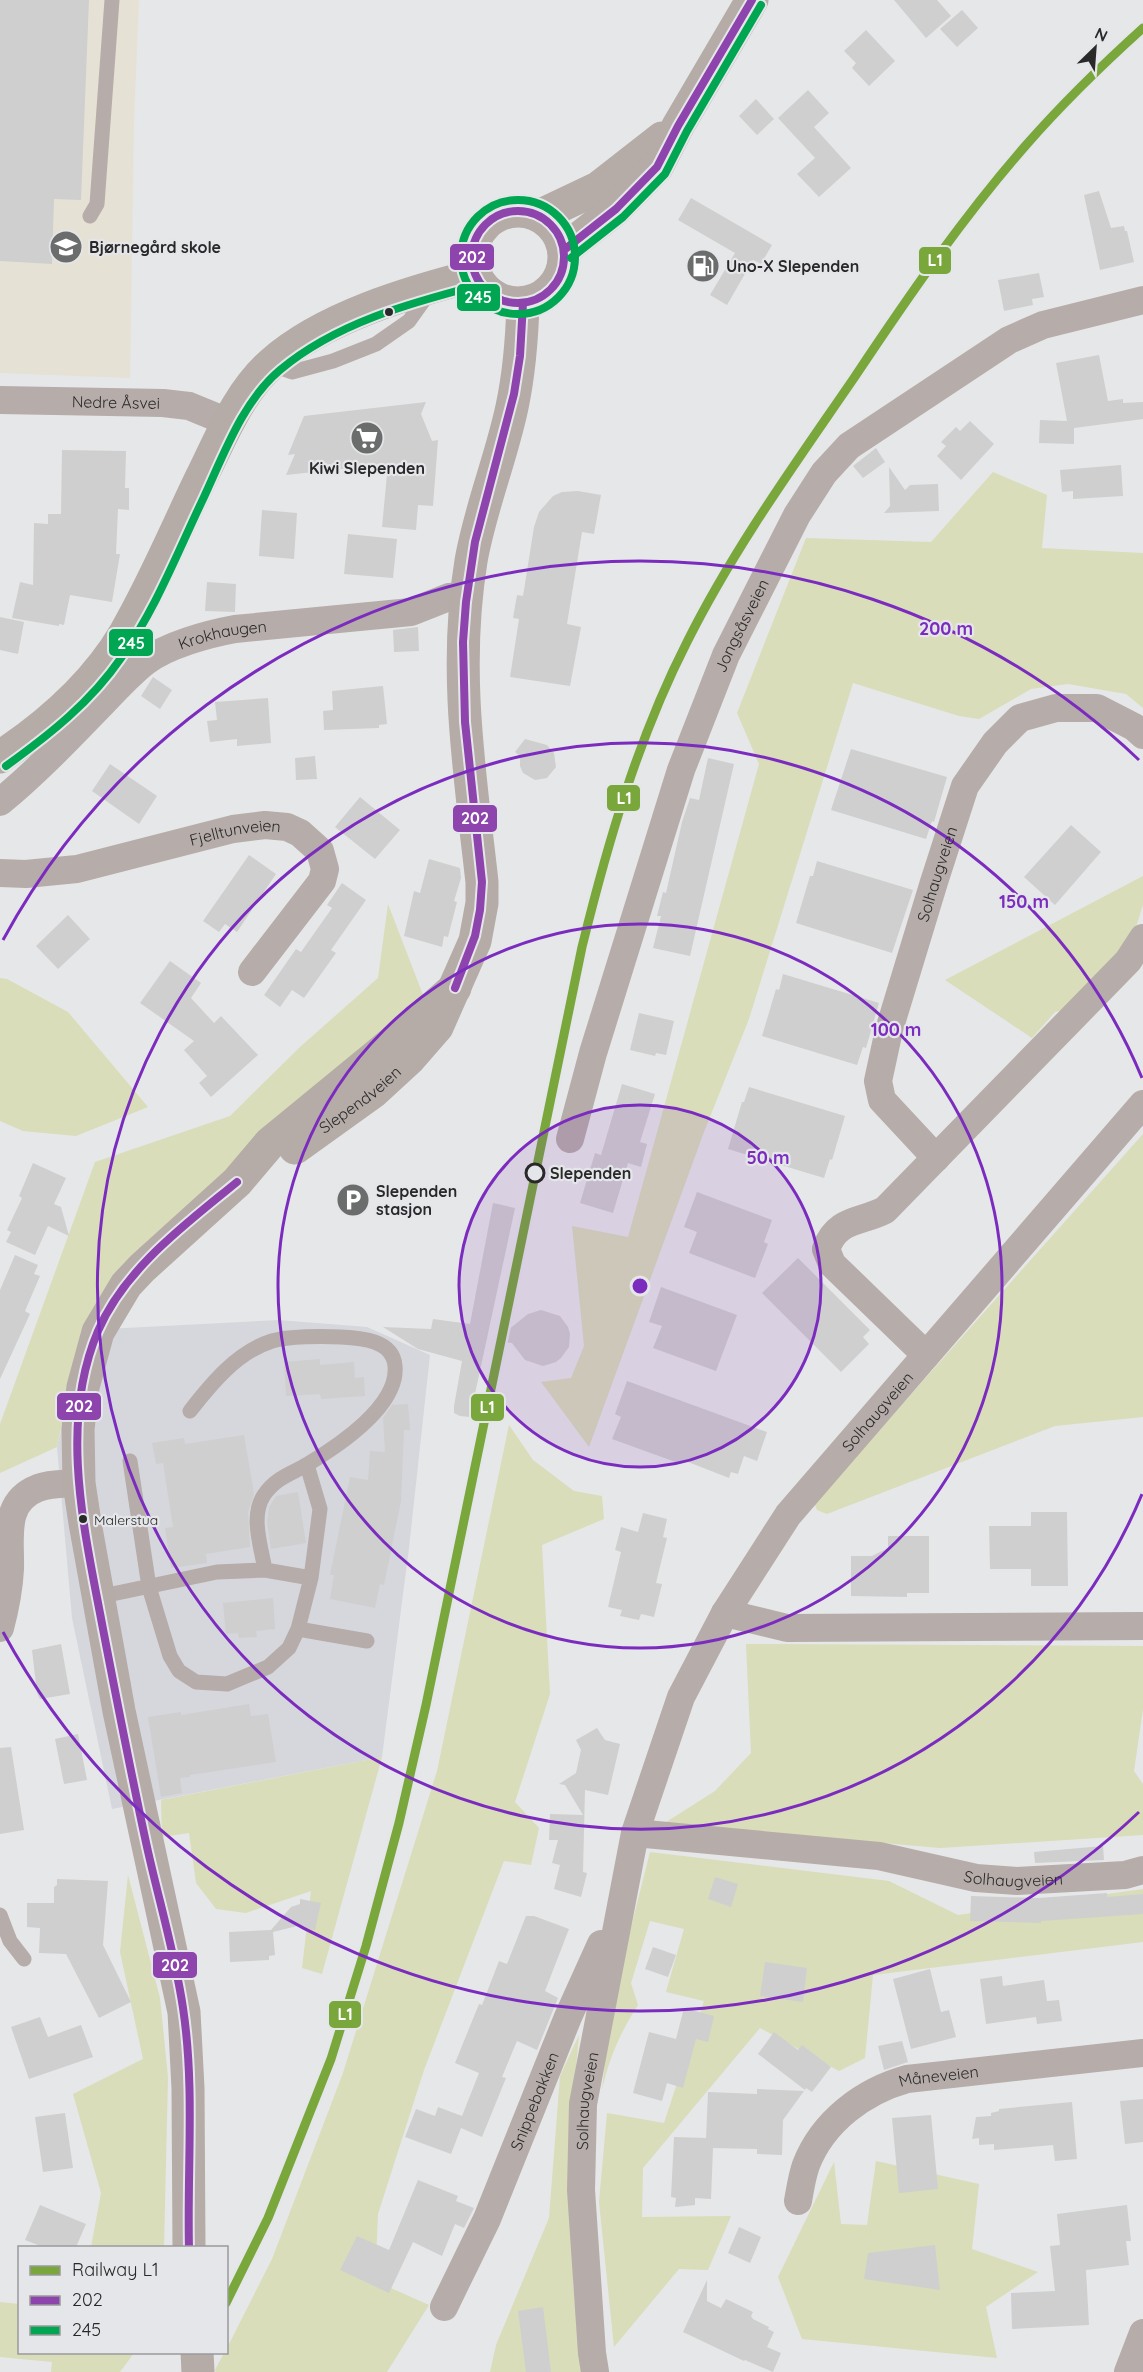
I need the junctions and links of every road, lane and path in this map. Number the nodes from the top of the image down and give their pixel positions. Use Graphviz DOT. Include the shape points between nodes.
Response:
graph roads {
  1 [pos="112,0"];
  2 [pos="752,0"];
  3 [pos="678,126"];
  4 [pos="90,216"];
  5 [pos="540,216"];
  6 [pos="564,250"];
  7 [pos="476,275"];
  8 [pos="1143,300"];
  9 [pos="523,303"];
  10 [pos="0,400"];
  11 [pos="228,422"];
  12 [pos="466,596"];
  13 [pos="1143,735"];
  14 [pos="0,758"];
  15 [pos="0,802"];
  16 [pos="0,873"];
  17 [pos="1143,938"];
  18 [pos="252,972"];
  19 [pos="1143,1104"];
  20 [pos="570,1139"];
  21 [pos="936,1158"];
  22 [pos="926,1355"];
  23 [pos="190,1411"];
  24 [pos="130,1461"];
  25 [pos="307,1465"];
  26 [pos="79,1483"];
  27 [pos="265,1570"];
  28 [pos="311,1578"];
  29 [pos="149,1587"];
  30 [pos="98,1597"];
  31 [pos="725,1613"];
  32 [pos="1143,1626"];
  33 [pos="0,1628"];
  34 [pos="298,1629"];
  35 [pos="367,1641"];
  36 [pos="635,1833"];
  37 [pos="1143,1870"];
  38 [pos="622,1895"];
  39 [pos="0,1915"];
  40 [pos="24,1959"];
  41 [pos="1143,2053"];
  42 [pos="798,2201"];
  43 [pos="189,2246"];
  44 [pos="444,2307"];
  45 [pos="1143,2333"];
  46 [pos="197,2354"];
  47 [pos="198,2372"];
  48 [pos="595,2372"];
  49 [pos="1128,2372"];
  1 -- 4 [label="lane" via="97,204"];
  2 -- 3 [label="main road"];
  3 -- 5 [label="main road" via="598,188"];
  3 -- 6 [label="main road" via="657,167 616,209"];
  5 -- 6 [label="main road" via="560,236"];
  5 -- 7 [label="main road" via="512,211 487,223 473,248"];
  6 -- 9 [label="main road" via="556,284 536,300"];
  7 -- 9 [label="main road" via="483,288 495,297"];
  7 -- 11 [label="main road" via="323,328 294,345 270,364"];
  8 -- 20 [label="street, Jongsåsveien" via="1043,325 1009,340 849,446 824,473 797,514 726,655 681,770"];
  9 -- 12 [label="main road, Slependveien" via="512,407 479,525"];
  10 -- 11 [label="street, Nedre Åsvei" via="172,404 189,406"];
  11 -- 14 [label="main road" via="124,634 67,705"];
  12 -- 15 [label="street, Krokhaugen" via="449,597 411,612 210,633 167,651 146,661 128,677"];
  12 -- 26 [label="main road, Slependveien" via="465,734 482,903 475,941 455,988 437,1027 395,1073 283,1157 237,1182 126,1285 107,1315 82,1387"];
  13 -- 21 [label="street, Solhaugveien" via="1097,708 1056,708 1020,718 994,742 965,786 889,1030 878,1081 882,1100"];
  16 -- 18 [label="street, Fjelltunveien" via="77,869 233,829 287,827 320,851 325,869 322,881"];
  17 -- 21 [label="street, Solhaugveien" via="1128,961"];
  19 -- 22 [label="street, Solhaugveien"];
  21 -- 22 [label="street, Solhaugveien" via="885,1210 845,1223 831,1236 826,1249 832,1264"];
  22 -- 31 [label="street, Solhaugveien" via="788,1515"];
  23 -- 25 [label="lane" via="213,1381 249,1352 273,1341 327,1336 363,1338 384,1347 394,1357 396,1370 391,1388 368,1421"];
  24 -- 29 [label="lane"];
  25 -- 27 [label="lane" via="274,1481 257,1508"];
  25 -- 28 [label="lane" via="320,1509"];
  26 -- 30 [label="main road, Slependveien"];
  26 -- 33 [label="street" via="38,1487 15,1505 10,1517 10,1568"];
  27 -- 28 [label="lane"];
  27 -- 29 [label="lane" via="217,1572"];
  28 -- 34 [label="lane"];
  29 -- 30 [label="lane"];
  29 -- 34 [label="lane" via="170,1656 179,1671 196,1682 226,1684 268,1667 289,1648"];
  30 -- 43 [label="main road, Slependveien" via="118,1712 184,2012"];
  31 -- 32 [label="street" via="787,1628"];
  31 -- 36 [label="street, Solhaugveien" via="681,1697"];
  34 -- 35 [label="lane"];
  36 -- 37 [label="street, Solhaugveien" via="879,1856 976,1878 1017,1881 1125,1875"];
  36 -- 38 [label="street, Solhaugveien"];
  38 -- 44 [label="street, Snippebakken" via="487,2219"];
  38 -- 48 [label="street, Solhaugveien" via="583,2104 581,2190"];
  39 -- 40 [label="lane" via="10,1941"];
  41 -- 42 [label="street, Måneveien" via="907,2079 885,2085 861,2098 822,2137 806,2165"];
  45 -- 49 [label="street"];
  46 -- 47 [label="main road"];
}
